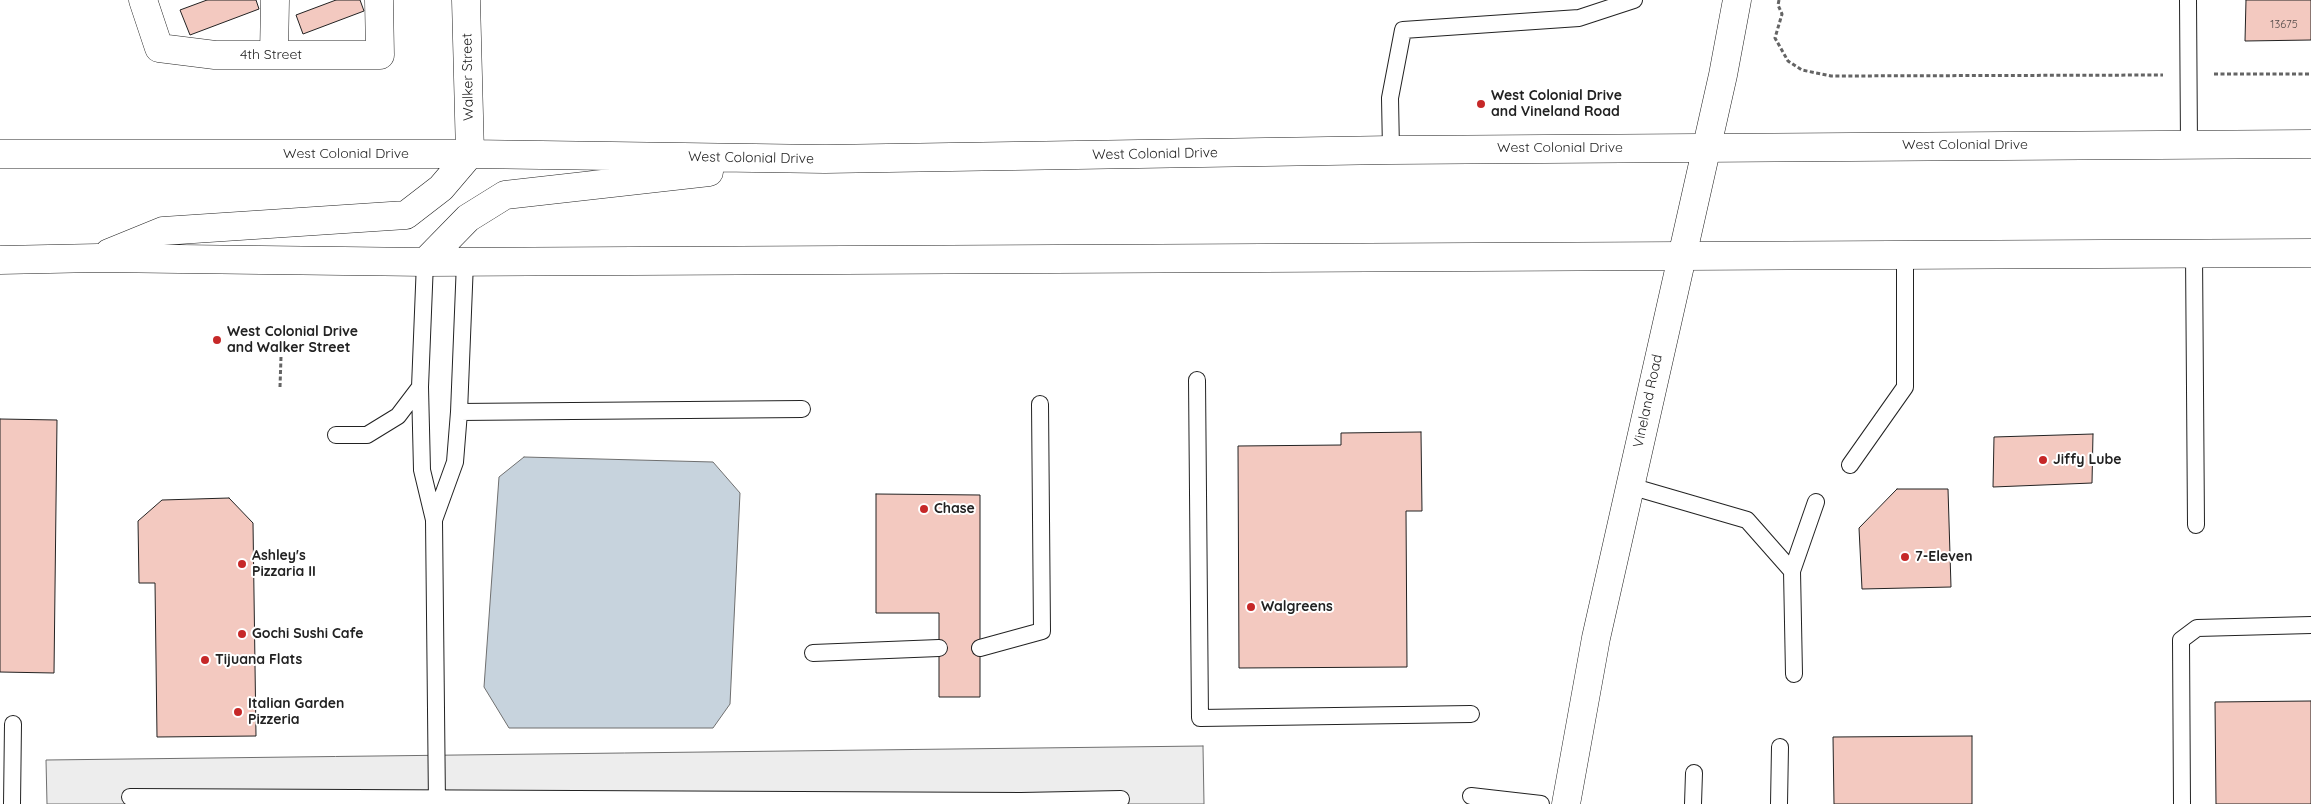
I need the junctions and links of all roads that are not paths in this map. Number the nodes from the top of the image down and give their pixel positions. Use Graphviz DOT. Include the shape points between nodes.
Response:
graph roads {
  1 [pos="143,0"];
  2 [pos="275,0"];
  3 [pos="379,0"];
  4 [pos="466,0"];
  5 [pos="1634,0"];
  6 [pos="1737,0"];
  7 [pos="2188,0"];
  8 [pos="274,55"];
  9 [pos="2189,144"];
  10 [pos="2311,144"];
  11 [pos="1706,147"];
  12 [pos="1391,150"];
  13 [pos="0,154"];
  14 [pos="470,154"];
  15 [pos="825,159"];
  16 [pos="2311,253"];
  17 [pos="2194,254"];
  18 [pos="1905,255"];
  19 [pos="1681,256"];
  20 [pos="98,258"];
  21 [pos="0,260"];
  22 [pos="425,262"];
  23 [pos="465,262"];
  24 [pos="1197,380"];
  25 [pos="420,386"];
  26 [pos="1040,404"];
  27 [pos="802,409"];
  28 [pos="459,412"];
  29 [pos="336,435"];
  30 [pos="1850,465"];
  31 [pos="1630,486"];
  32 [pos="1816,502"];
  33 [pos="434,520"];
  34 [pos="2196,525"];
  35 [pos="1792,571"];
  36 [pos="2311,625"];
  37 [pos="940,648"];
  38 [pos="980,648"];
  39 [pos="813,653"];
  40 [pos="1794,674"];
  41 [pos="1471,714"];
  42 [pos="13,724"];
  43 [pos="1780,747"];
  44 [pos="1694,773"];
  45 [pos="1471,796"];
  46 [pos="130,797"];
  47 [pos="1121,799"];
  48 [pos="437,801"];
  49 [pos="12,804"];
  50 [pos="1541,804"];
  51 [pos="1566,804"];
  52 [pos="1693,804"];
  53 [pos="1779,804"];
  54 [pos="2182,804"];
  1 -- 8 [label="main road, 4th Street" via="159,48 216,55"];
  2 -- 8 [label="main road"];
  3 -- 8 [label="main road, 4th Street" via="380,55"];
  4 -- 14 [label="main road, Walker Street"];
  5 -- 12 [label="lane" via="1579,18 1403,30 1390,98"];
  6 -- 11 [label="main road, Vineland Road"];
  7 -- 9 [label="lane"];
  9 -- 10 [label="main road, West Colonial Drive"];
  9 -- 11 [label="main road, West Colonial Drive"];
  11 -- 12 [label="main road, West Colonial Drive"];
  11 -- 19 [label="main road, Vineland Road"];
  12 -- 15 [label="main road, West Colonial Drive"];
  13 -- 14 [label="main road, West Colonial Drive"];
  14 -- 15 [label="main road, West Colonial Drive"];
  14 -- 20 [label="main road" via="441,188 406,215 163,231"];
  15 -- 22 [label="main road" via="505,195 468,218"];
  16 -- 17 [label="main road"];
  17 -- 18 [label="main road"];
  17 -- 34 [label="lane"];
  18 -- 19 [label="main road"];
  18 -- 30 [label="lane" via="1905,387"];
  19 -- 23 [label="main road"];
  19 -- 31 [label="main road, Vineland Road"];
  20 -- 21 [label="main road"];
  20 -- 22 [label="main road"];
  22 -- 23 [label="main road"];
  22 -- 25 [label="lane"];
  23 -- 28 [label="lane"];
  24 -- 41 [label="lane" via="1200,718"];
  25 -- 29 [label="lane" via="398,416 367,435"];
  25 -- 33 [label="lane" via="422,470"];
  26 -- 38 [label="lane" via="1042,631"];
  27 -- 28 [label="lane"];
  28 -- 33 [label="lane" via="455,462"];
  31 -- 35 [label="lane" via="1747,520"];
  31 -- 51 [label="main road, Vineland Road" via="1596,638"];
  32 -- 35 [label="lane"];
  33 -- 48 [label="lane"];
  35 -- 40 [label="lane"];
  36 -- 54 [label="lane" via="2197,628 2181,640"];
  37 -- 39 [label="lane"];
  42 -- 49 [label="lane"];
  43 -- 53 [label="lane"];
  44 -- 52 [label="lane"];
  45 -- 50 [label="lane"];
  46 -- 48 [label="lane"];
  47 -- 48 [label="lane"];
}
